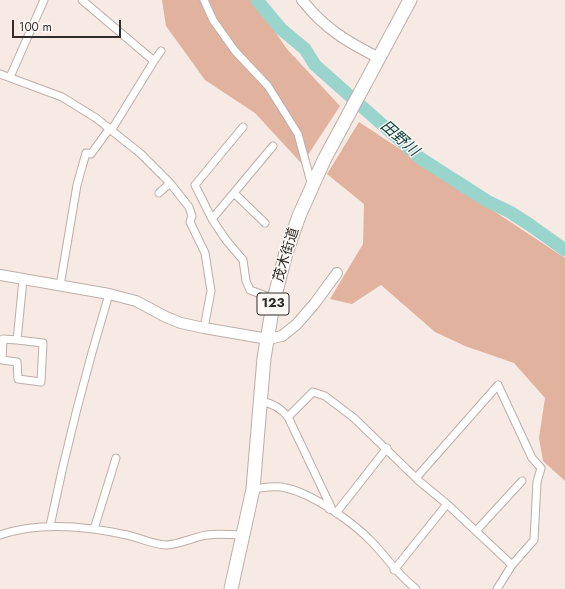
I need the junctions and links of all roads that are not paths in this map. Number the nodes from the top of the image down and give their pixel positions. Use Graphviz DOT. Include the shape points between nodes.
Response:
graph roads {
  1 [pos="44,0"];
  2 [pos="82,0"];
  3 [pos="204,0"];
  4 [pos="302,0"];
  5 [pos="410,0"];
  6 [pos="161,51"];
  7 [pos="379,58"];
  8 [pos="154,61"];
  9 [pos="0,74"];
  10 [pos="10,77"];
  11 [pos="244,127"];
  12 [pos="110,130"];
  13 [pos="273,146"];
  14 [pos="170,183"];
  15 [pos="312,186"];
  16 [pos="159,193"];
  17 [pos="234,193"];
  18 [pos="212,220"];
  19 [pos="265,223"];
  20 [pos="337,273"];
  21 [pos="0,275"];
  22 [pos="23,280"];
  23 [pos="60,286"];
  24 [pos="109,294"];
  25 [pos="274,299"];
  26 [pos="204,328"];
  27 [pos="2,338"];
  28 [pos="268,339"];
  29 [pos="17,340"];
  30 [pos="260,401"];
  31 [pos="288,417"];
  32 [pos="386,448"];
  33 [pos="116,458"];
  34 [pos="416,478"];
  35 [pos="522,480"];
  36 [pos="253,489"];
  37 [pos="447,504"];
  38 [pos="333,511"];
  39 [pos="50,526"];
  40 [pos="94,529"];
  41 [pos="476,531"];
  42 [pos="244,535"];
  43 [pos="0,536"];
  44 [pos="512,565"];
  45 [pos="394,570"];
  46 [pos="231,589"];
  47 [pos="416,589"];
  48 [pos="497,589"];
  1 -- 10 [label="street"];
  2 -- 8 [label="street"];
  3 -- 15 [label="street" via="213,20 235,51 268,86 298,134"];
  4 -- 7 [label="street" via="329,29"];
  5 -- 7 [label="highway, 123"];
  6 -- 8 [label="street"];
  7 -- 15 [label="highway, 茂木街道 / 123"];
  8 -- 12 [label="street"];
  9 -- 10 [label="street"];
  10 -- 12 [label="street" via="62,97"];
  11 -- 18 [label="street" via="195,185"];
  12 -- 14 [label="street" via="141,154"];
  12 -- 23 [label="street" via="91,154 86,153 77,185"];
  13 -- 17 [label="street"];
  14 -- 16 [label="street"];
  14 -- 26 [label="street" via="189,207 192,216 190,222 205,253 211,291"];
  15 -- 25 [label="highway, 茂木街道 / 123" via="286,253"];
  17 -- 18 [label="street"];
  17 -- 19 [label="street"];
  18 -- 25 [label="street" via="243,260 250,290"];
  20 -- 28 [label="street" via="297,324 282,336"];
  21 -- 22 [label="street"];
  22 -- 23 [label="street"];
  22 -- 29 [label="street"];
  23 -- 24 [label="street"];
  24 -- 26 [label="street" via="136,301 181,323"];
  24 -- 39 [label="street" via="90,355"];
  25 -- 28 [label="highway, 茂木街道 / 123"];
  26 -- 28 [label="street"];
  27 -- 29 [label="street"];
  27 -- 29 [label="street" via="2,360 17,362 18,379 41,382 43,343"];
  28 -- 30 [label="highway, 茂木街道 / 123"];
  30 -- 31 [label="street" via="273,404"];
  30 -- 36 [label="highway, 茂木街道 / 123"];
  31 -- 32 [label="street" via="313,392 325,396 354,418"];
  31 -- 38 [label="street"];
  32 -- 34 [label="street"];
  32 -- 38 [label="street"];
  33 -- 40 [label="street"];
  34 -- 37 [label="street"];
  34 -- 44 [label="street" via="498,385 532,458 541,468 537,482 534,540"];
  35 -- 41 [label="street"];
  36 -- 38 [label="street" via="285,487"];
  36 -- 42 [label="highway, 茂木街道 / 123"];
  37 -- 41 [label="street"];
  37 -- 45 [label="street"];
  38 -- 45 [label="street" via="372,542"];
  39 -- 40 [label="street"];
  39 -- 43 [label="street" via="26,528"];
  40 -- 42 [label="street" via="167,545 224,533"];
  41 -- 44 [label="street"];
  42 -- 46 [label="highway, 茂木街道 / 123"];
  44 -- 48 [label="street"];
  45 -- 47 [label="street"];
}
